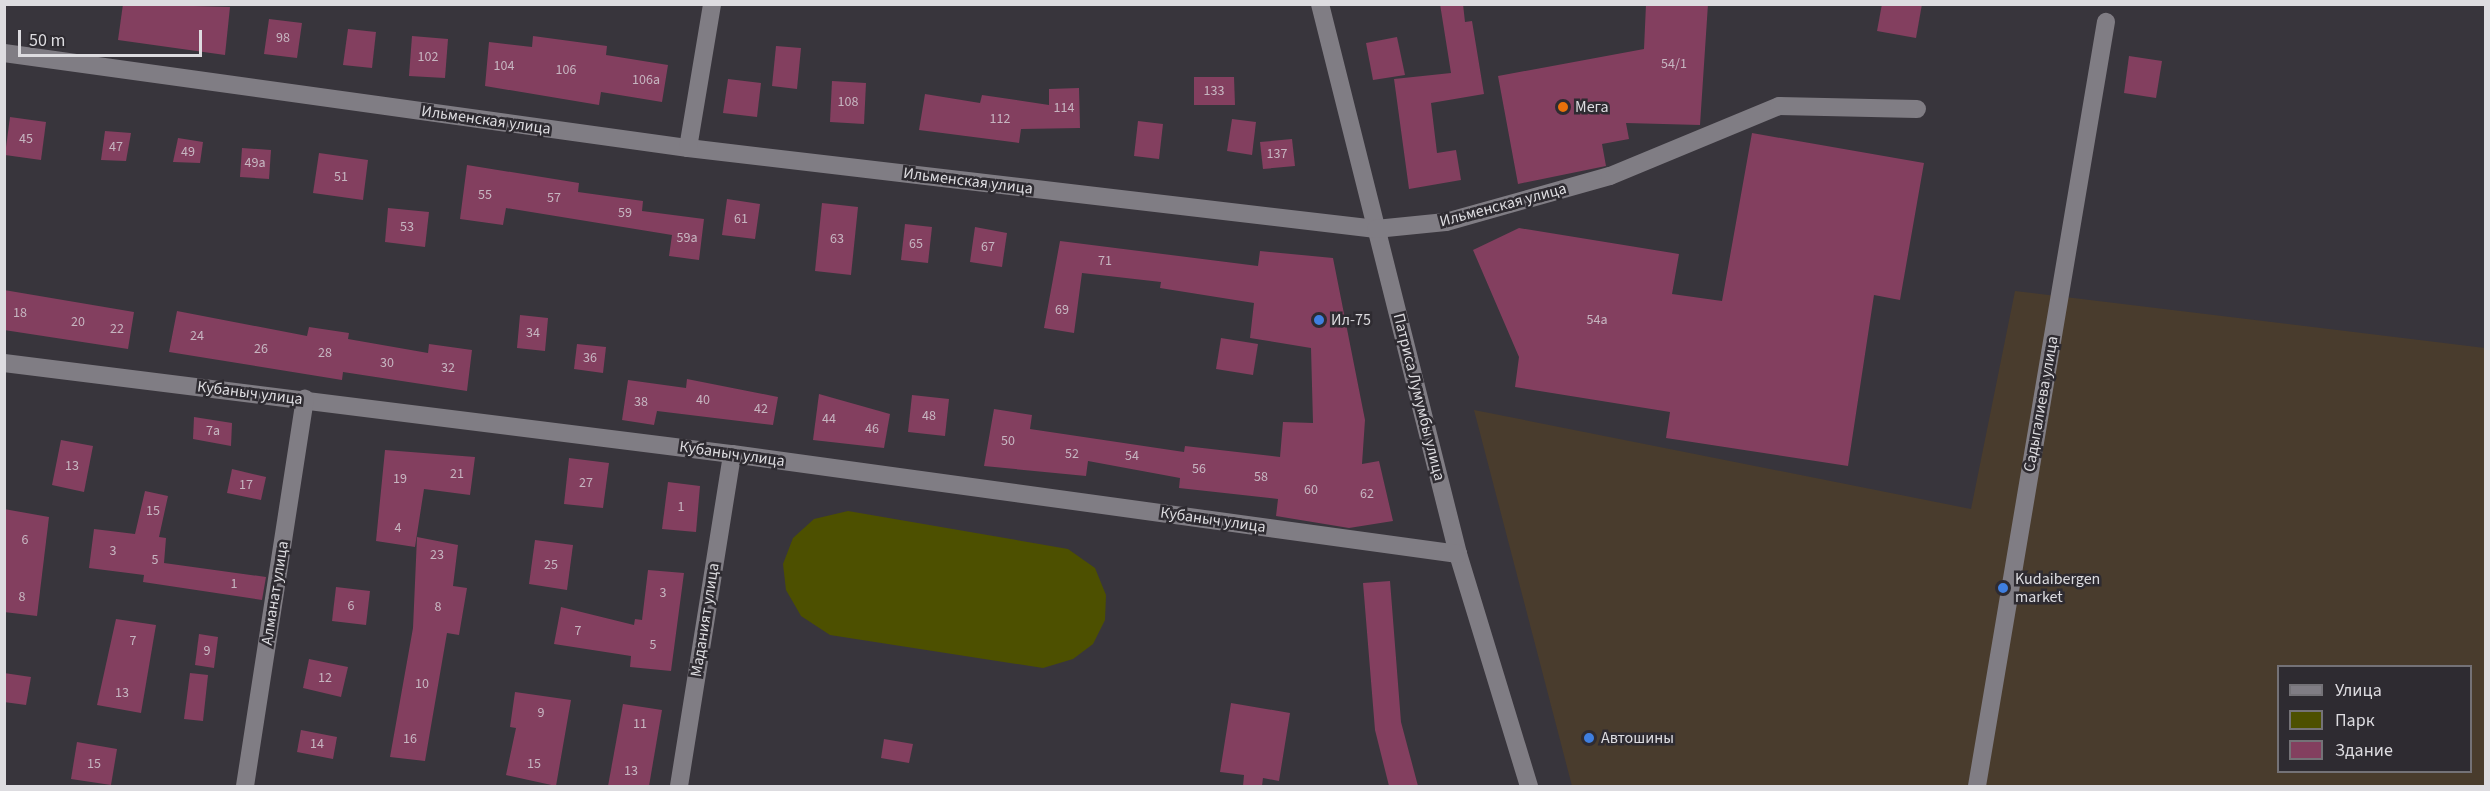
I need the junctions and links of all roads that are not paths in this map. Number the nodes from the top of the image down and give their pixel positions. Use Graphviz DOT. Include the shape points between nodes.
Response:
graph roads {
  1 [pos="712,4"];
  2 [pos="1320,4"];
  3 [pos="2106,22"];
  4 [pos="4,53"];
  5 [pos="1917,109"];
  6 [pos="688,148"];
  7 [pos="1376,229"];
  8 [pos="4,363"];
  9 [pos="305,399"];
  10 [pos="732,454"];
  11 [pos="1458,554"];
  12 [pos="245,786"];
  13 [pos="679,786"];
  14 [pos="1529,786"];
  15 [pos="1977,786"];
  1 -- 6 [label="street"];
  2 -- 7 [label="street, Патриса Лумумбы улица"];
  3 -- 15 [label="street, Садыгалиева улица"];
  4 -- 6 [label="street, Ильменская улица"];
  5 -- 7 [label="street, Ильменская улица" via="1779,106 1610,176 1446,222"];
  6 -- 7 [label="street, Ильменская улица"];
  7 -- 11 [label="street, Патриса Лумумбы улица"];
  8 -- 9 [label="street, Кубаныч улица"];
  9 -- 10 [label="street, Кубаныч улица"];
  9 -- 12 [label="street, Алманат улица"];
  10 -- 11 [label="street, Кубаныч улица"];
  10 -- 13 [label="street, Маданият улица"];
  11 -- 14 [label="street, Патриса Лумумбы улица"];
}
